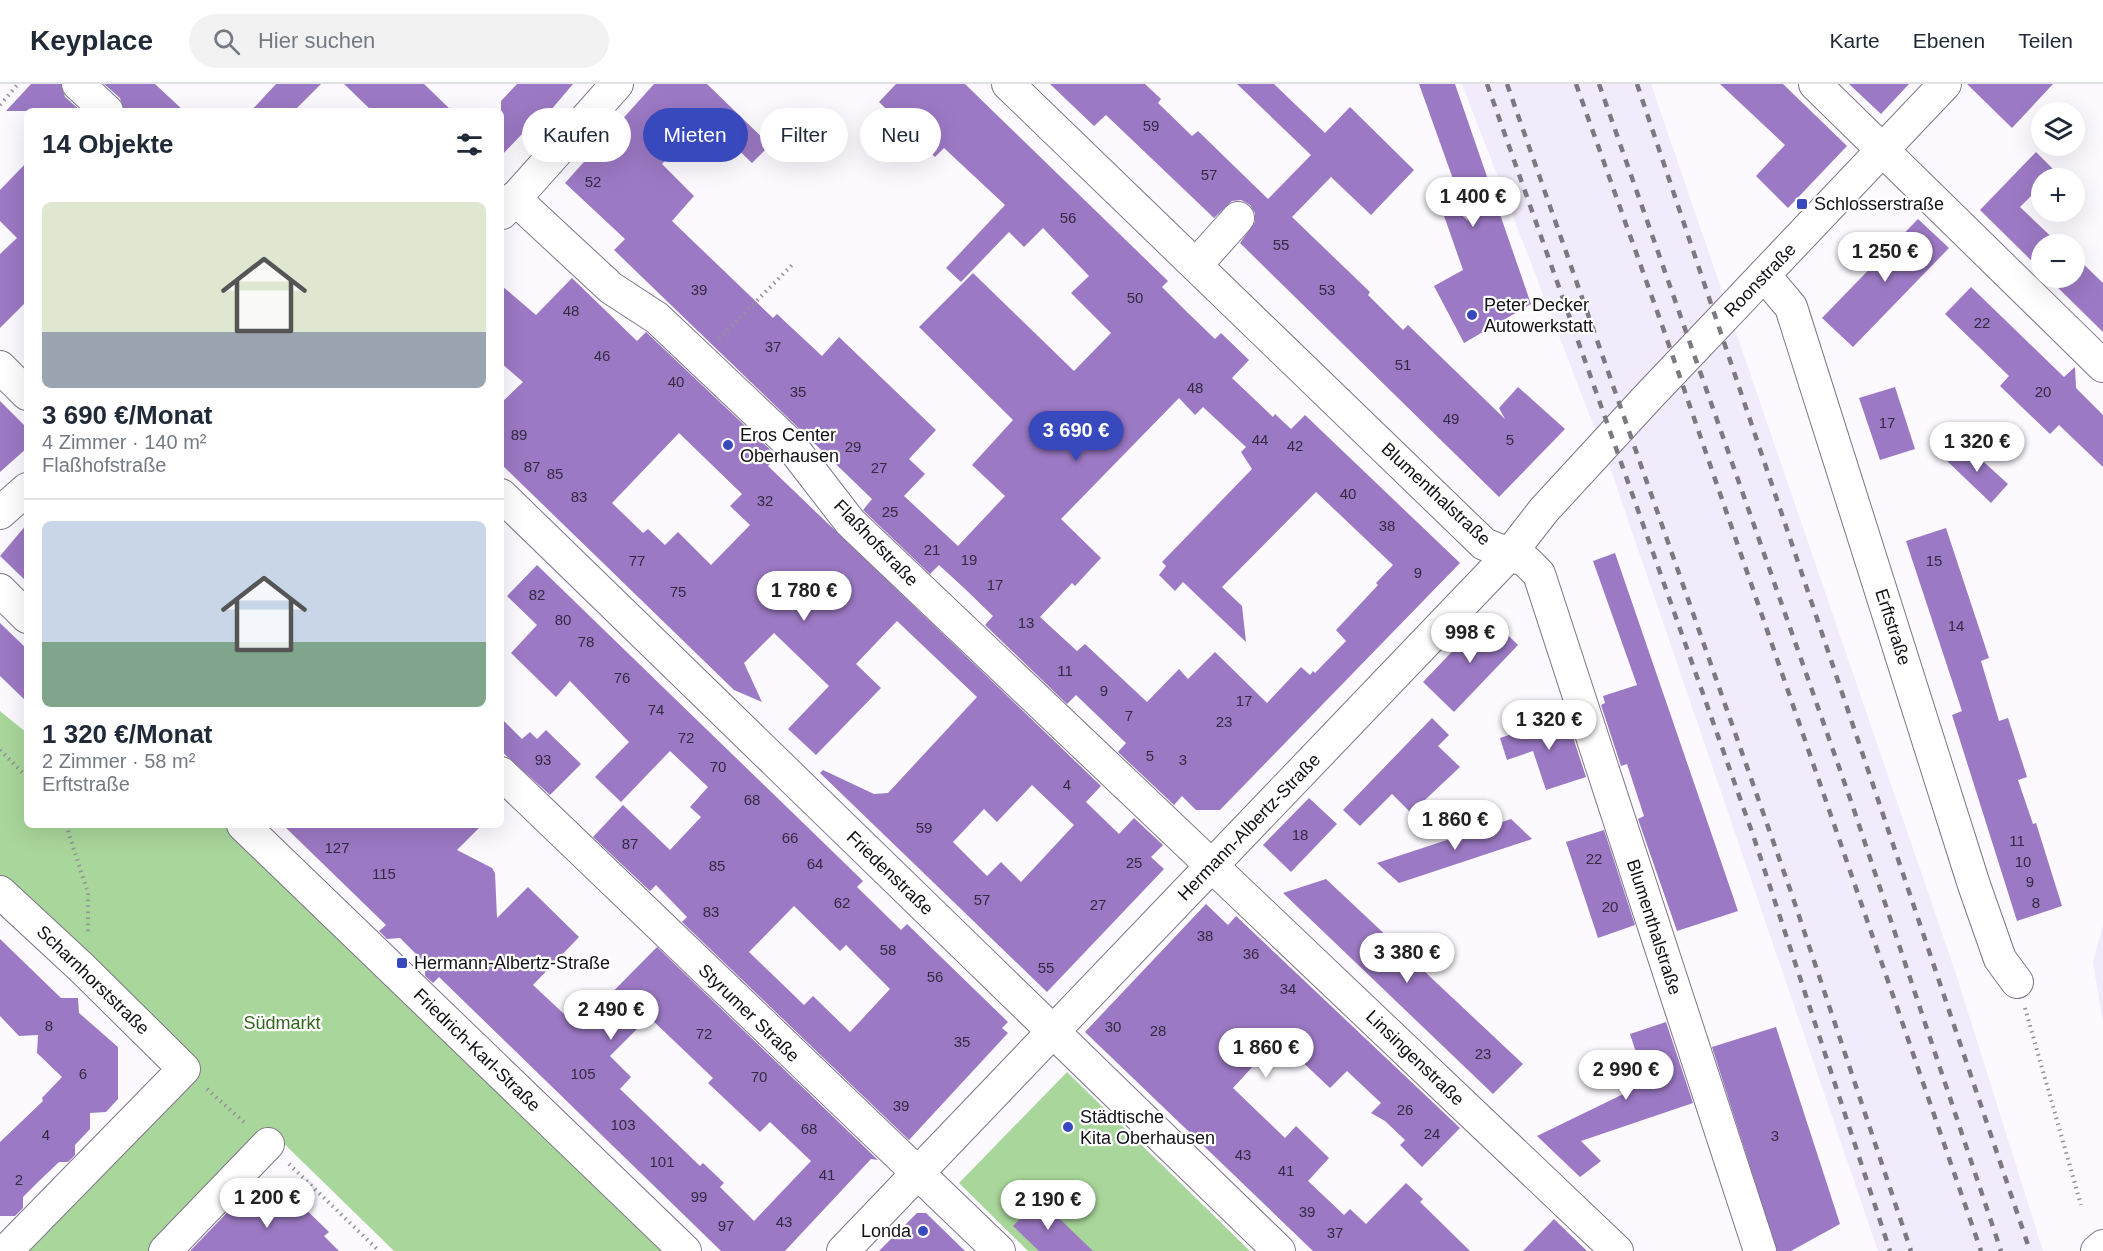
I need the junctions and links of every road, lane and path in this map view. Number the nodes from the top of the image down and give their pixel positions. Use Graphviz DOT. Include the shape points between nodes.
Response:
graph roads {
  1 [pos="18,84"];
  2 [pos="78,84"];
  3 [pos="617,84"];
  4 [pos="1008,84"];
  5 [pos="1815,84"];
  6 [pos="1945,84"];
  7 [pos="0,105"];
  8 [pos="104,108"];
  9 [pos="1882,150"];
  10 [pos="508,206"];
  11 [pos="1238,218"];
  12 [pos="793,264"];
  13 [pos="1196,265"];
  14 [pos="1764,275"];
  15 [pos="700,358"];
  16 [pos="2103,366"];
  17 [pos="0,367"];
  18 [pos="24,391"];
  19 [pos="1648,398"];
  20 [pos="24,492"];
  21 [pos="504,498"];
  22 [pos="0,513"];
  23 [pos="1509,555"];
  24 [pos="0,590"];
  25 [pos="24,614"];
  26 [pos="0,750"];
  27 [pos="24,774"];
  28 [pos="504,776"];
  29 [pos="67,828"];
  30 [pos="246,828"];
  31 [pos="1211,866"];
  32 [pos="0,892"];
  33 [pos="83,969"];
  34 [pos="2017,981"];
  35 [pos="1053,1032"];
  36 [pos="268,1144"];
  37 [pos="917,1174"];
  38 [pos="2081,1205"];
  39 [pos="2103,1246"];
  40 [pos="6,1251"];
  41 [pos="165,1251"];
  42 [pos="685,1251"];
  43 [pos="843,1251"];
  44 [pos="999,1251"];
  45 [pos="1279,1251"];
  46 [pos="1617,1251"];
  47 [pos="1760,1251"];
  48 [pos="2097,1251"];
  1 -- 7 [label="path"];
  2 -- 8 [label="street"];
  3 -- 10 [label="street"];
  4 -- 13 [label="street, Blumenthalstraße"];
  5 -- 9 [label="street"];
  6 -- 9 [label="street, Roonstraße"];
  9 -- 14 [label="street, Roonstraße"];
  9 -- 16 [label="street"];
  10 -- 15 [label="street, Flaßhofstraße" via="628,302 657,318"];
  11 -- 13 [label="street"];
  12 -- 15 [label="path"];
  13 -- 23 [label="street, Blumenthalstraße" via="1484,544"];
  14 -- 19 [label="street, Roonstraße"];
  14 -- 34 [label="street, Erftstraße" via="1791,307 1974,885 2000,959"];
  15 -- 31 [label="street, Flaßhofstraße" via="789,443 850,522"];
  17 -- 18 [label="street"];
  19 -- 23 [label="street, Hermann-Albertz-Straße" via="1544,510"];
  20 -- 22 [label="street"];
  21 -- 35 [label="street, Friedenstraße"];
  23 -- 31 [label="street, Hermann-Albertz-Straße"];
  23 -- 47 [label="street, Blumenthalstraße" via="1526,561 1539,574"];
  24 -- 25 [label="street"];
  26 -- 27 [label="path"];
  28 -- 37 [label="street, Styrumer Straße"];
  29 -- 33 [label="path" via="89,899"];
  30 -- 42 [label="street, Friedrich-Karl-Straße"];
  31 -- 35 [label="street, Hermann-Albertz-Straße"];
  31 -- 46 [label="street, Linsingenstraße"];
  32 -- 33 [label="street, Scharnhorststraße"];
  33 -- 40 [label="street, Scharnhorststraße" via="184,1069"];
  34 -- 38 [label="path"];
  35 -- 37 [label="street, Hermann-Albertz-Straße"];
  35 -- 45 [label="street, Friedenstraße"];
  36 -- 41 [label="street"];
  37 -- 43 [label="street, Hermann-Albertz-Straße"];
  37 -- 44 [label="street, Styrumer Straße"];
  39 -- 48 [label="street"];
}
